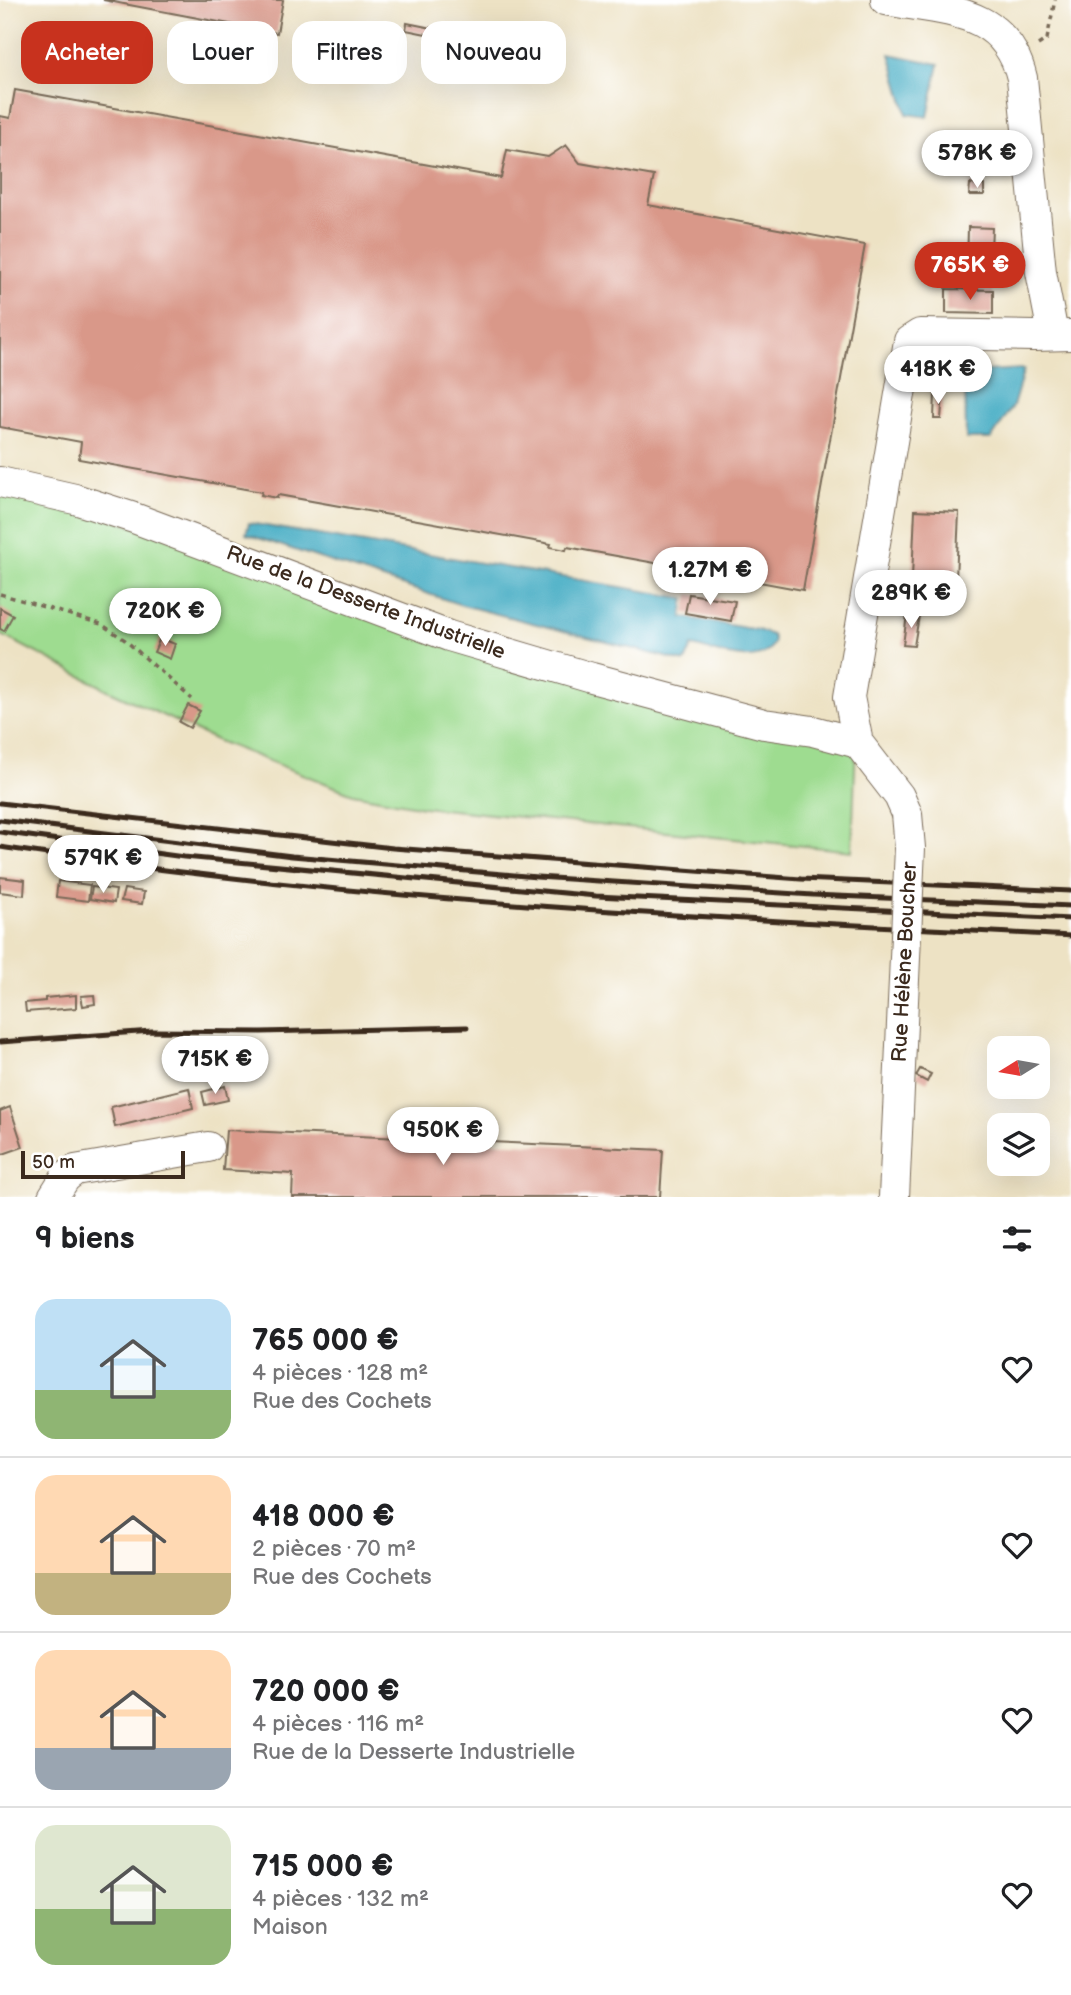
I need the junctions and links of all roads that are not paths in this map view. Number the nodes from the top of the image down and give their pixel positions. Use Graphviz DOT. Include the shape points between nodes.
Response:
graph roads {
  1 [pos="886,0"];
  2 [pos="1062,334"];
  3 [pos="0,482"];
  4 [pos="858,743"];
  5 [pos="208,1147"];
  6 [pos="53,1197"];
  7 [pos="894,1197"];
  1 -- 2 [label="street" via="991,26 1017,59 1041,272"];
  2 -- 4 [label="street" via="920,334 909,341 851,679 849,697"];
  3 -- 4 [label="street, Rue de la Desserte Industrielle" via="134,518 449,636 764,724"];
  4 -- 7 [label="street, Rue Hélène Boucher, bridge" via="899,796 907,814"];
  5 -- 6 [label="street" via="75,1170"];
}
